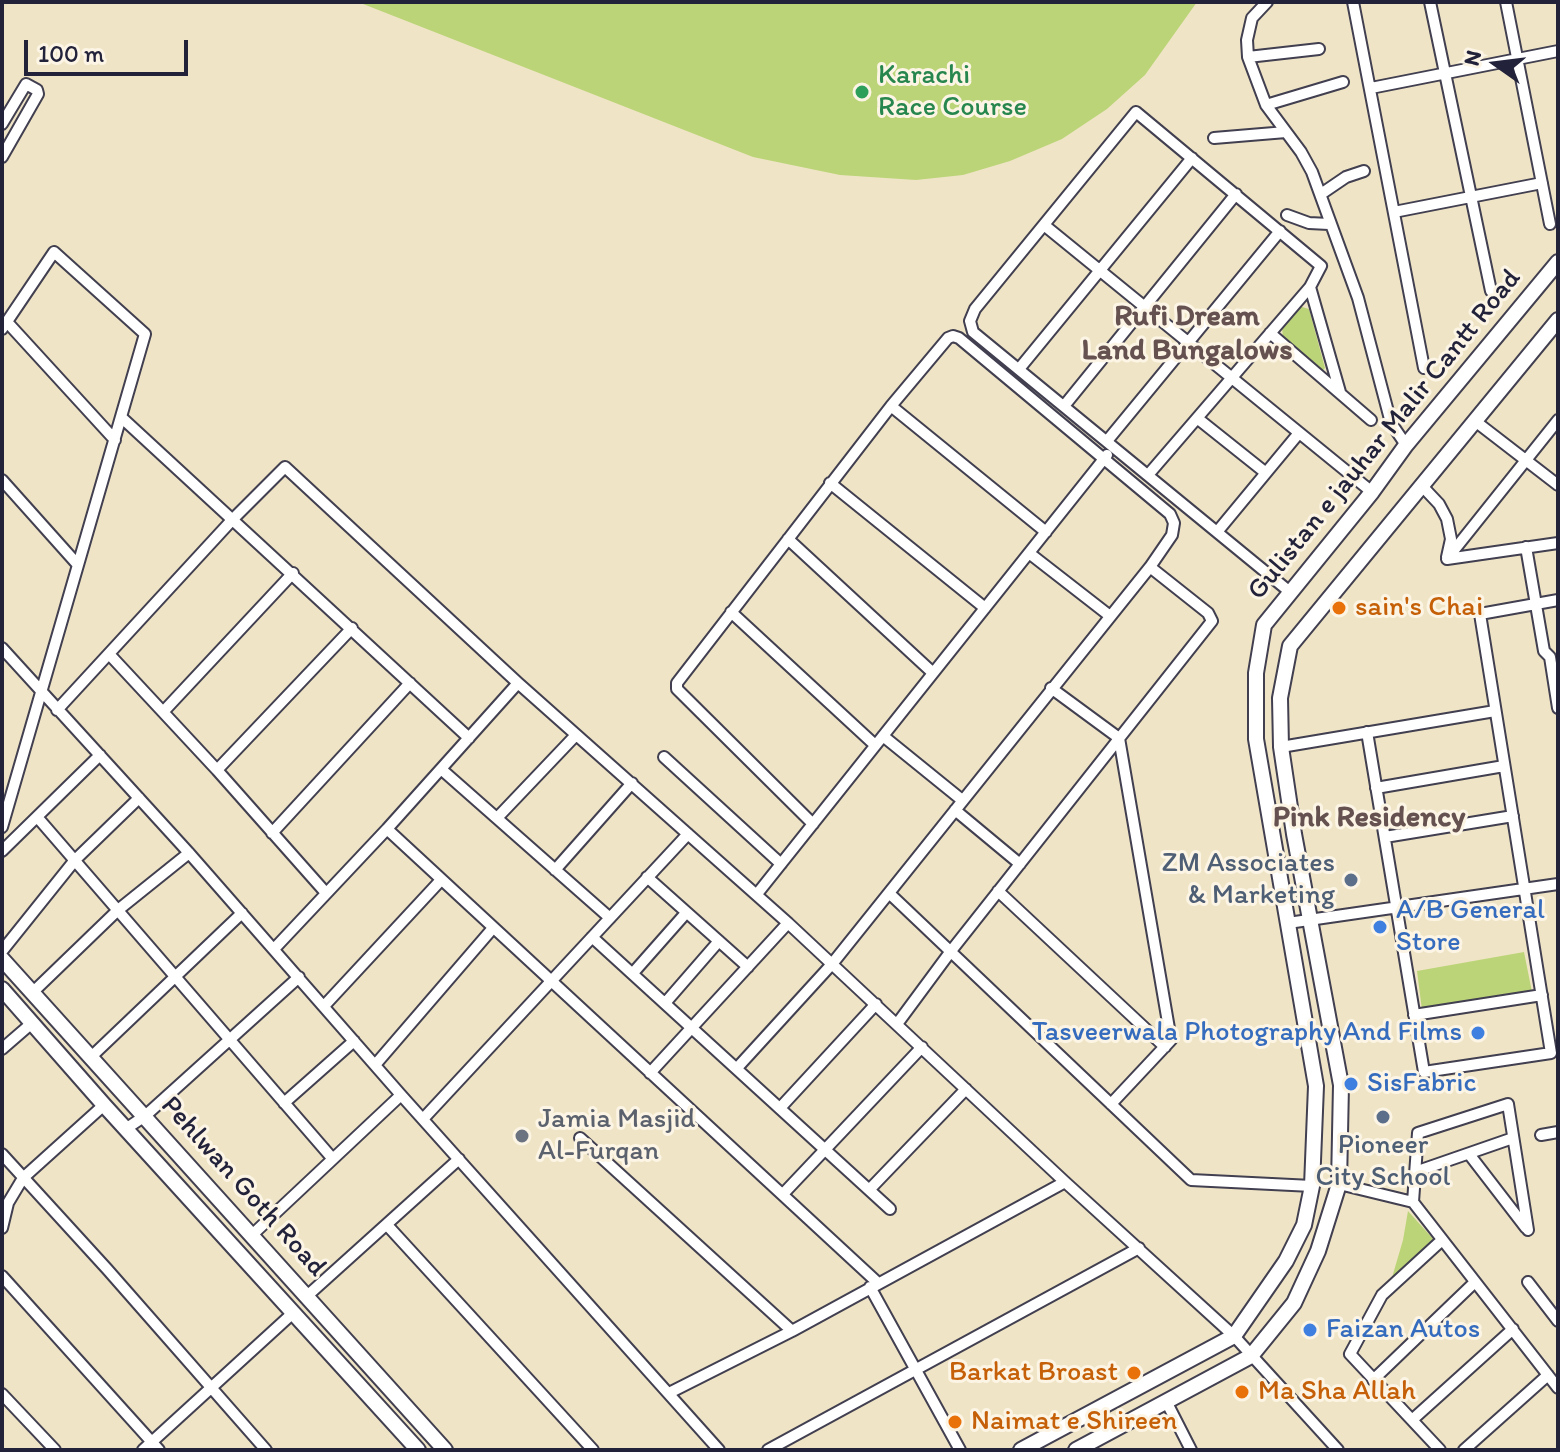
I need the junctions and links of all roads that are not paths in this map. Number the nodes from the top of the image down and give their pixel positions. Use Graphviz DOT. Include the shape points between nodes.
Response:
graph roads {
  1 [pos="1267,2"];
  2 [pos="1353,2"];
  3 [pos="1430,2"];
  4 [pos="1506,2"];
  5 [pos="1319,49"];
  6 [pos="1558,51"];
  7 [pos="1248,57"];
  8 [pos="1517,59"];
  9 [pos="1444,72"];
  10 [pos="1343,82"];
  11 [pos="1371,88"];
  12 [pos="1266,105"];
  13 [pos="2,124"];
  14 [pos="1286,132"];
  15 [pos="1214,138"];
  16 [pos="2,157"];
  17 [pos="1192,158"];
  18 [pos="1364,171"];
  19 [pos="1542,183"];
  20 [pos="1236,194"];
  21 [pos="1321,194"];
  22 [pos="1469,197"];
  23 [pos="1394,212"];
  24 [pos="1287,215"];
  25 [pos="1329,224"];
  26 [pos="1550,224"];
  27 [pos="1044,225"];
  28 [pos="1280,231"];
  29 [pos="1558,262"];
  30 [pos="1101,270"];
  31 [pos="1310,287"];
  32 [pos="1491,291"];
  33 [pos="1144,306"];
  34 [pos="1558,320"];
  35 [pos="4,325"];
  36 [pos="1270,333"];
  37 [pos="1188,342"];
  38 [pos="1424,368"];
  39 [pos="1019,369"];
  40 [pos="1232,377"];
  41 [pos="1340,392"];
  42 [pos="891,406"];
  43 [pos="1064,406"];
  44 [pos="121,417"];
  45 [pos="1197,418"];
  46 [pos="1371,420"];
  47 [pos="1558,420"];
  48 [pos="1475,421"];
  49 [pos="1299,433"];
  50 [pos="115,440"];
  51 [pos="1110,443"];
  52 [pos="1406,445"];
  53 [pos="1105,458"];
  54 [pos="1525,460"];
  55 [pos="1266,473"];
  56 [pos="1148,475"];
  57 [pos="2,480"];
  58 [pos="830,483"];
  59 [pos="1558,485"];
  60 [pos="1422,486"];
  61 [pos="1372,492"];
  62 [pos="233,519"];
  63 [pos="1046,532"];
  64 [pos="1217,532"];
  65 [pos="788,539"];
  66 [pos="1558,543"];
  67 [pos="1526,547"];
  68 [pos="1029,553"];
  69 [pos="1447,559"];
  70 [pos="78,565"];
  71 [pos="1150,567"];
  72 [pos="293,573"];
  73 [pos="1290,592"];
  74 [pos="1558,600"];
  75 [pos="1536,603"];
  76 [pos="985,608"];
  77 [pos="731,612"];
  78 [pos="1110,616"];
  79 [pos="352,628"];
  80 [pos="2,648"];
  81 [pos="109,654"];
  82 [pos="1554,656"];
  83 [pos="933,673"];
  84 [pos="410,683"];
  85 [pos="518,683"];
  86 [pos="1051,688"];
  87 [pos="41,692"];
  88 [pos="1558,708"];
  89 [pos="57,710"];
  90 [pos="1495,711"];
  91 [pos="163,712"];
  92 [pos="1367,732"];
  93 [pos="576,735"];
  94 [pos="883,736"];
  95 [pos="469,738"];
  96 [pos="1119,738"];
  97 [pos="875,745"];
  98 [pos="1281,747"];
  99 [pos="100,755"];
  100 [pos="664,757"];
  101 [pos="1504,766"];
  102 [pos="441,769"];
  103 [pos="217,770"];
  104 [pos="632,783"];
  105 [pos="1376,788"];
  106 [pos="139,798"];
  107 [pos="962,800"];
  108 [pos="5,804"];
  109 [pos="955,810"];
  110 [pos="1513,816"];
  111 [pos="38,818"];
  112 [pos="497,818"];
  113 [pos="813,824"];
  114 [pos="2,827"];
  115 [pos="387,829"];
  116 [pos="272,833"];
  117 [pos="688,834"];
  118 [pos="1385,837"];
  119 [pos="2,851"];
  120 [pos="189,853"];
  121 [pos="75,860"];
  122 [pos="781,864"];
  123 [pos="1020,864"];
  124 [pos="555,870"];
  125 [pos="647,877"];
  126 [pos="441,880"];
  127 [pos="1558,884"];
  128 [pos="1525,889"];
  129 [pos="998,891"];
  130 [pos="326,893"];
  131 [pos="889,893"];
  132 [pos="757,894"];
  133 [pos="1396,907"];
  134 [pos="118,910"];
  135 [pos="242,913"];
  136 [pos="686,913"];
  137 [pos="610,918"];
  138 [pos="1311,920"];
  139 [pos="788,923"];
  140 [pos="1288,923"];
  141 [pos="493,928"];
  142 [pos="592,937"];
  143 [pos="719,941"];
  144 [pos="274,949"];
  145 [pos="2,951"];
  146 [pos="951,951"];
  147 [pos="2,959"];
  148 [pos="832,964"];
  149 [pos="748,967"];
  150 [pos="633,973"];
  151 [pos="174,975"];
  152 [pos="299,977"];
  153 [pos="551,981"];
  154 [pos="2,989"];
  155 [pos="32,993"];
  156 [pos="1542,995"];
  157 [pos="666,1002"];
  158 [pos="876,1004"];
  159 [pos="324,1006"];
  160 [pos="1414,1015"];
  161 [pos="32,1023"];
  162 [pos="897,1024"];
  163 [pos="693,1026"];
  164 [pos="230,1040"];
  165 [pos="354,1041"];
  166 [pos="922,1047"];
  167 [pos="1165,1047"];
  168 [pos="2,1049"];
  169 [pos="91,1057"];
  170 [pos="375,1065"];
  171 [pos="737,1068"];
  172 [pos="650,1073"];
  173 [pos="966,1089"];
  174 [pos="401,1095"];
  175 [pos="284,1103"];
  176 [pos="1111,1104"];
  177 [pos="104,1105"];
  178 [pos="780,1108"];
  179 [pos="145,1116"];
  180 [pos="423,1119"];
  181 [pos="127,1128"];
  182 [pos="1558,1132"];
  183 [pos="1541,1135"];
  184 [pos="580,1138"];
  185 [pos="1513,1138"];
  186 [pos="824,1149"];
  187 [pos="2,1154"];
  188 [pos="1469,1154"];
  189 [pos="332,1158"];
  190 [pos="459,1159"];
  191 [pos="1415,1172"];
  192 [pos="23,1178"];
  193 [pos="1065,1182"];
  194 [pos="1339,1184"];
  195 [pos="1312,1186"];
  196 [pos="869,1190"];
  197 [pos="783,1194"];
  198 [pos="1413,1202"];
  199 [pos="890,1209"];
  200 [pos="387,1225"];
  201 [pos="2,1228"];
  202 [pos="252,1235"];
  203 [pos="1442,1240"];
  204 [pos="1139,1248"];
  205 [pos="2,1276"];
  206 [pos="1475,1282"];
  207 [pos="1528,1282"];
  208 [pos="874,1285"];
  209 [pos="307,1296"];
  210 [pos="293,1313"];
  211 [pos="1558,1321"];
  212 [pos="1513,1329"];
  213 [pos="792,1331"];
  214 [pos="1234,1336"];
  215 [pos="1251,1356"];
  216 [pos="915,1369"];
  217 [pos="1548,1375"];
  218 [pos="1373,1380"];
  219 [pos="1558,1388"];
  220 [pos="212,1389"];
  221 [pos="669,1393"];
  222 [pos="2,1394"];
  223 [pos="1166,1401"];
  224 [pos="1412,1420"];
  225 [pos="152,1447"];
  226 [pos="55,1450"];
  227 [pos="266,1450"];
  228 [pos="418,1450"];
  229 [pos="445,1450"];
  230 [pos="593,1450"];
  231 [pos="719,1450"];
  232 [pos="768,1450"];
  233 [pos="960,1450"];
  234 [pos="1021,1450"];
  235 [pos="1076,1450"];
  236 [pos="1191,1450"];
  237 [pos="1338,1450"];
  238 [pos="1440,1450"];
  239 [pos="1464,1450"];
  1 -- 7 [label="street" via="1252,18"];
  2 -- 11 [label="street"];
  3 -- 9 [label="street"];
  4 -- 8 [label="street"];
  5 -- 7 [label="street"];
  6 -- 8 [label="street"];
  7 -- 12 [label="street"];
  8 -- 9 [label="street"];
  8 -- 19 [label="street"];
  9 -- 11 [label="street"];
  9 -- 22 [label="street"];
  10 -- 12 [label="street"];
  11 -- 23 [label="street"];
  12 -- 14 [label="street"];
  13 -- 16 [label="street" via="25,85 37,90"];
  14 -- 15 [label="street"];
  14 -- 21 [label="street"];
  17 -- 20 [label="street"];
  17 -- 27 [label="street" via="1133,112"];
  17 -- 30 [label="street"];
  18 -- 21 [label="street"];
  19 -- 22 [label="street"];
  19 -- 26 [label="street"];
  20 -- 28 [label="street"];
  20 -- 33 [label="street"];
  21 -- 25 [label="street"];
  22 -- 23 [label="street"];
  22 -- 32 [label="street"];
  23 -- 38 [label="street"];
  24 -- 25 [label="street"];
  25 -- 52 [label="street" via="1358,298 1391,423"];
  27 -- 30 [label="street"];
  27 -- 39 [label="street" via="970,321 973,332"];
  28 -- 31 [label="street" via="1321,266"];
  28 -- 37 [label="street"];
  29 -- 52 [label="main road, Gulistan e jauhar Malir Cantt Road"];
  30 -- 33 [label="street"];
  30 -- 39 [label="street"];
  31 -- 36 [label="street"];
  31 -- 41 [label="street"];
  33 -- 37 [label="street"];
  33 -- 43 [label="street"];
  34 -- 48 [label="main road"];
  35 -- 44 [label="street" via="54,252 145,334"];
  35 -- 50 [label="street"];
  36 -- 40 [label="street"];
  36 -- 41 [label="street"];
  37 -- 40 [label="street"];
  37 -- 51 [label="street"];
  39 -- 43 [label="street"];
  40 -- 45 [label="street"];
  40 -- 49 [label="street"];
  41 -- 46 [label="street"];
  42 -- 53 [label="street" via="953,336"];
  42 -- 58 [label="street"];
  42 -- 63 [label="street"];
  43 -- 51 [label="street"];
  44 -- 50 [label="street"];
  44 -- 62 [label="street"];
  45 -- 55 [label="street"];
  45 -- 56 [label="street"];
  47 -- 54 [label="street"];
  48 -- 54 [label="street"];
  48 -- 60 [label="main road"];
  49 -- 55 [label="street"];
  49 -- 61 [label="street"];
  50 -- 70 [label="street"];
  51 -- 53 [label="street"];
  51 -- 56 [label="street"];
  52 -- 61 [label="main road, Gulistan e jauhar Malir Cantt Road"];
  53 -- 63 [label="street"];
  53 -- 71 [label="street" via="1174,523"];
  54 -- 59 [label="street"];
  54 -- 69 [label="street"];
  55 -- 64 [label="street"];
  56 -- 64 [label="street"];
  57 -- 70 [label="street"];
  58 -- 65 [label="street"];
  58 -- 76 [label="street"];
  60 -- 69 [label="street" via="1447,519"];
  60 -- 98 [label="main road" via="1290,646 1280,698"];
  61 -- 73 [label="main road, Gulistan e jauhar Malir Cantt Road"];
  62 -- 72 [label="street"];
  62 -- 81 [label="street"];
  62 -- 85 [label="street" via="285,467"];
  63 -- 68 [label="street"];
  64 -- 73 [label="street"];
  65 -- 77 [label="street"];
  65 -- 83 [label="street"];
  66 -- 67 [label="street"];
  67 -- 69 [label="street"];
  67 -- 75 [label="street"];
  68 -- 76 [label="street"];
  68 -- 78 [label="street"];
  70 -- 87 [label="street"];
  71 -- 78 [label="street"];
  71 -- 96 [label="street" via="1212,621"];
  72 -- 79 [label="street"];
  72 -- 91 [label="street"];
  73 -- 140 [label="main road, Gulistan e jauhar Malir Cantt Road" via="1264,625 1256,673 1256,739"];
  74 -- 75 [label="street"];
  75 -- 82 [label="street" via="1544,651"];
  75 -- 90 [label="street" via="1480,614"];
  76 -- 83 [label="street"];
  77 -- 97 [label="street"];
  77 -- 113 [label="street" via="680,677 677,689"];
  78 -- 86 [label="street"];
  79 -- 84 [label="street"];
  79 -- 103 [label="street"];
  80 -- 87 [label="street"];
  81 -- 89 [label="street"];
  81 -- 91 [label="street"];
  82 -- 88 [label="street"];
  83 -- 94 [label="street"];
  84 -- 95 [label="street"];
  84 -- 116 [label="street"];
  85 -- 93 [label="street"];
  85 -- 95 [label="street"];
  86 -- 96 [label="street"];
  86 -- 107 [label="street"];
  87 -- 89 [label="street"];
  87 -- 108 [label="street"];
  89 -- 99 [label="street"];
  90 -- 92 [label="street"];
  90 -- 101 [label="street"];
  91 -- 103 [label="street"];
  92 -- 98 [label="street"];
  92 -- 105 [label="street"];
  93 -- 104 [label="street"];
  93 -- 112 [label="street"];
  94 -- 97 [label="street"];
  94 -- 107 [label="street"];
  95 -- 102 [label="street"];
  96 -- 123 [label="street"];
  96 -- 167 [label="street" via="1171,1040"];
  97 -- 113 [label="street"];
  98 -- 138 [label="main road"];
  99 -- 106 [label="street"];
  99 -- 111 [label="street"];
  100 -- 122 [label="street"];
  101 -- 105 [label="street"];
  101 -- 110 [label="street"];
  102 -- 112 [label="street"];
  102 -- 115 [label="street"];
  103 -- 116 [label="street"];
  104 -- 117 [label="street"];
  104 -- 124 [label="street"];
  105 -- 118 [label="street"];
  106 -- 120 [label="street"];
  106 -- 121 [label="street"];
  107 -- 109 [label="street"];
  108 -- 114 [label="street"];
  109 -- 123 [label="street"];
  109 -- 131 [label="street"];
  110 -- 118 [label="street"];
  110 -- 128 [label="street"];
  111 -- 119 [label="street"];
  111 -- 121 [label="street"];
  112 -- 124 [label="street"];
  113 -- 122 [label="street"];
  115 -- 126 [label="street"];
  115 -- 130 [label="street"];
  116 -- 130 [label="street"];
  117 -- 125 [label="street"];
  117 -- 132 [label="street"];
  118 -- 133 [label="street"];
  120 -- 134 [label="street"];
  120 -- 135 [label="street"];
  121 -- 134 [label="street"];
  121 -- 145 [label="street"];
  122 -- 132 [label="street"];
  123 -- 129 [label="street"];
  124 -- 137 [label="street"];
  125 -- 136 [label="street"];
  125 -- 137 [label="street"];
  126 -- 141 [label="street"];
  126 -- 159 [label="street"];
  127 -- 128 [label="street"];
  128 -- 133 [label="street"];
  128 -- 156 [label="street"];
  129 -- 146 [label="street"];
  129 -- 167 [label="street"];
  130 -- 144 [label="street"];
  131 -- 146 [label="street"];
  131 -- 148 [label="street"];
  132 -- 139 [label="street"];
  133 -- 138 [label="street"];
  133 -- 160 [label="street"];
  134 -- 151 [label="street"];
  134 -- 155 [label="street"];
  135 -- 144 [label="street"];
  135 -- 151 [label="street"];
  136 -- 143 [label="street"];
  136 -- 150 [label="street"];
  137 -- 142 [label="street"];
  138 -- 140 [label="street"];
  138 -- 194 [label="main road" via="1341,1085"];
  139 -- 148 [label="street"];
  139 -- 149 [label="street"];
  140 -- 195 [label="main road, Gulistan e jauhar Malir Cantt Road" via="1316,1086"];
  141 -- 153 [label="street"];
  141 -- 170 [label="street"];
  142 -- 150 [label="street"];
  142 -- 153 [label="street"];
  143 -- 149 [label="street"];
  143 -- 157 [label="street"];
  144 -- 152 [label="street"];
  146 -- 162 [label="street"];
  146 -- 176 [label="street"];
  147 -- 155 [label="main road, Pehlwan Goth Road"];
  148 -- 158 [label="street"];
  148 -- 171 [label="street"];
  149 -- 163 [label="street"];
  150 -- 157 [label="street"];
  151 -- 164 [label="street"];
  151 -- 169 [label="street"];
  152 -- 159 [label="street"];
  152 -- 164 [label="street"];
  153 -- 172 [label="street"];
  153 -- 180 [label="street"];
  154 -- 161 [label="main road, Pehlwan Goth Road"];
  155 -- 169 [label="main road, Pehlwan Goth Road"];
  156 -- 160 [label="street"];
  156 -- 160 [label="street" via="1551,1053 1444,1071 1424,1072"];
  157 -- 163 [label="street"];
  158 -- 162 [label="street"];
  158 -- 178 [label="street"];
  159 -- 165 [label="street"];
  161 -- 168 [label="street"];
  161 -- 177 [label="main road, Pehlwan Goth Road"];
  162 -- 166 [label="street"];
  163 -- 171 [label="street"];
  163 -- 172 [label="street"];
  164 -- 175 [label="street"];
  164 -- 179 [label="street"];
  165 -- 170 [label="street"];
  165 -- 175 [label="street"];
  166 -- 173 [label="street"];
  166 -- 186 [label="street"];
  167 -- 176 [label="street"];
  169 -- 179 [label="main road, Pehlwan Goth Road"];
  170 -- 174 [label="street"];
  171 -- 178 [label="street"];
  172 -- 197 [label="street"];
  173 -- 193 [label="street"];
  173 -- 196 [label="street"];
  174 -- 180 [label="street"];
  174 -- 189 [label="street"];
  175 -- 189 [label="street"];
  176 -- 195 [label="street" via="1191,1180"];
  177 -- 181 [label="main road, Pehlwan Goth Road"];
  177 -- 192 [label="street"];
  178 -- 186 [label="street"];
  179 -- 181 [label="street"];
  179 -- 202 [label="main road, Pehlwan Goth Road"];
  180 -- 190 [label="street"];
  181 -- 210 [label="main road, Pehlwan Goth Road"];
  182 -- 183 [label="street"];
  184 -- 213 [label="street"];
  185 -- 188 [label="street"];
  185 -- 188 [label="street" via="1528,1230"];
  185 -- 191 [label="street" via="1508,1104 1418,1133"];
  186 -- 196 [label="street"];
  186 -- 197 [label="street"];
  187 -- 192 [label="street"];
  188 -- 191 [label="street"];
  189 -- 202 [label="street"];
  190 -- 200 [label="street"];
  190 -- 221 [label="street"];
  191 -- 198 [label="street"];
  192 -- 201 [label="street" via="8,1203"];
  192 -- 220 [label="street"];
  193 -- 204 [label="street"];
  193 -- 208 [label="street"];
  194 -- 198 [label="street"];
  194 -- 215 [label="main road" via="1318,1251 1294,1303"];
  195 -- 214 [label="main road, Gulistan e jauhar Malir Cantt Road" via="1304,1225 1286,1261"];
  196 -- 199 [label="street"];
  197 -- 208 [label="street"];
  198 -- 203 [label="street"];
  200 -- 209 [label="street"];
  200 -- 230 [label="street"];
  202 -- 209 [label="main road, Pehlwan Goth Road"];
  203 -- 206 [label="street"];
  203 -- 218 [label="street" via="1382,1295 1350,1354"];
  204 -- 214 [label="street"];
  204 -- 216 [label="street"];
  205 -- 225 [label="street"];
  206 -- 212 [label="street"];
  206 -- 218 [label="street"];
  207 -- 211 [label="street"];
  208 -- 213 [label="street"];
  208 -- 216 [label="street"];
  209 -- 229 [label="main road, Pehlwan Goth Road"];
  210 -- 220 [label="street"];
  210 -- 228 [label="main road, Pehlwan Goth Road"];
  212 -- 217 [label="street"];
  212 -- 224 [label="street"];
  213 -- 221 [label="street"];
  214 -- 215 [label="street"];
  214 -- 234 [label="main road, Gulistan e jauhar Malir Cantt Road"];
  215 -- 223 [label="main road"];
  215 -- 237 [label="street"];
  216 -- 232 [label="street"];
  216 -- 233 [label="street"];
  217 -- 219 [label="street"];
  217 -- 239 [label="street"];
  218 -- 224 [label="street"];
  220 -- 225 [label="street"];
  220 -- 227 [label="street"];
  221 -- 231 [label="street"];
  222 -- 226 [label="street"];
  223 -- 235 [label="main road"];
  223 -- 236 [label="street"];
  224 -- 238 [label="street"];
}
